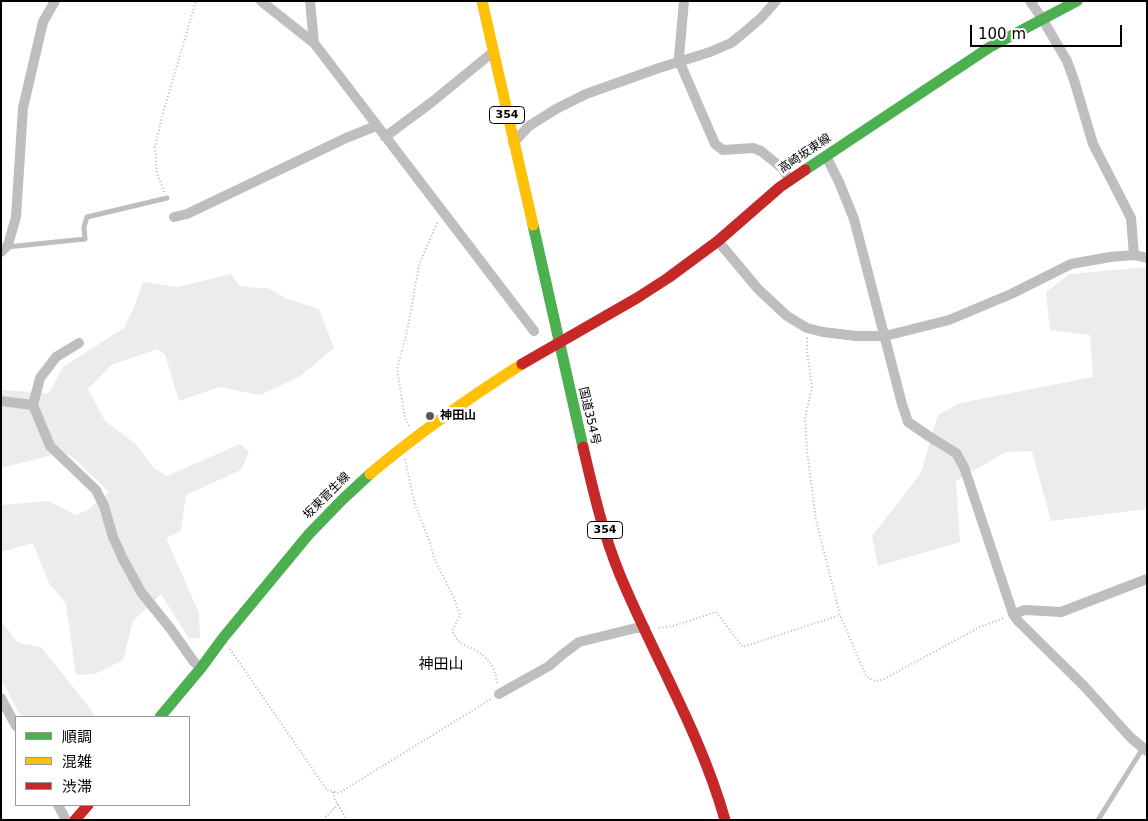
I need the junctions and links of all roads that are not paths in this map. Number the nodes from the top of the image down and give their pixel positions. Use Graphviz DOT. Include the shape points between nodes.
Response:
graph roads {
  1 [pos="55,1"];
  2 [pos="260,1"];
  3 [pos="310,1"];
  4 [pos="482,1"];
  5 [pos="684,1"];
  6 [pos="776,1"];
  7 [pos="1030,1"];
  8 [pos="1077,1"];
  9 [pos="1043,20"];
  10 [pos="314,43"];
  11 [pos="493,52"];
  12 [pos="680,63"];
  13 [pos="376,126"];
  14 [pos="385,137"];
  15 [pos="513,143"];
  16 [pos="826,156"];
  17 [pos="790,181"];
  18 [pos="167,198"];
  19 [pos="174,217"];
  20 [pos="718,241"];
  21 [pos="3,250"];
  22 [pos="1134,255"];
  23 [pos="1147,258"];
  24 [pos="534,331"];
  25 [pos="885,336"];
  26 [pos="78,343"];
  27 [pos="558,344"];
  28 [pos="1,401"];
  29 [pos="33,406"];
  30 [pos="1147,580"];
  31 [pos="1013,614"];
  32 [pos="645,628"];
  33 [pos="201,668"];
  34 [pos="499,694"];
  35 [pos="1,698"];
  36 [pos="161,716"];
  37 [pos="15,724"];
  38 [pos="1145,750"];
  39 [pos="59,806"];
  40 [pos="87,806"];
  41 [pos="66,820"];
  42 [pos="75,820"];
  43 [pos="725,820"];
  44 [pos="1098,820"];
  1 -- 21 [label="street" via="43,22 23,108 16,217 8,245"];
  2 -- 10 [label="street"];
  3 -- 10 [label="street"];
  4 -- 11 [label="main road, 国道354号 / 354"];
  5 -- 12 [label="street"];
  6 -- 12 [label="street" via="730,43"];
  7 -- 9 [label="street"];
  8 -- 9 [label="main road, 高崎坂東線"];
  9 -- 16 [label="main road, 高崎坂東線" via="990,48"];
  9 -- 22 [label="street" via="1067,61 1093,144 1131,218"];
  10 -- 13 [label="street"];
  11 -- 14 [label="street"];
  11 -- 15 [label="main road, 国道354号 / 354"];
  12 -- 15 [label="street" via="586,94 529,126"];
  12 -- 17 [label="street" via="715,144 723,150 752,148 761,151 783,169"];
  13 -- 14 [label="street"];
  13 -- 19 [label="street" via="187,214"];
  14 -- 24 [label="street"];
  15 -- 27 [label="main road, 国道354号 / 354"];
  16 -- 17 [label="main road, 高崎坂東線"];
  16 -- 25 [label="street" via="854,219"];
  17 -- 20 [label="main road, 高崎坂東線"];
  18 -- 21 [label="lane" via="88,217 84,227 85,239"];
  20 -- 25 [label="street" via="758,289 787,316 807,328 856,336"];
  20 -- 27 [label="main road, 高崎坂東線" via="637,298"];
  22 -- 23 [label="street"];
  22 -- 25 [label="street" via="1071,264 949,320"];
  25 -- 31 [label="street" via="908,422 956,453 964,467"];
  26 -- 29 [label="street" via="56,358 40,378"];
  27 -- 32 [label="main road, 国道354号 / 354" via="608,540"];
  27 -- 33 [label="main road, 坂東菅生線" via="473,396 370,474 309,534"];
  28 -- 29 [label="street"];
  29 -- 33 [label="street" via="50,446 96,490 113,537 141,592"];
  30 -- 31 [label="street" via="1061,612 1024,610"];
  31 -- 38 [label="street"];
  32 -- 34 [label="street" via="579,642 549,666"];
  32 -- 43 [label="main road, 国道354号 / 354" via="714,783"];
  33 -- 36 [label="main road, 坂東菅生線"];
  35 -- 37 [label="street"];
  38 -- 44 [label="lane"];
  39 -- 41 [label="street"];
  40 -- 42 [label="main road"];
}
